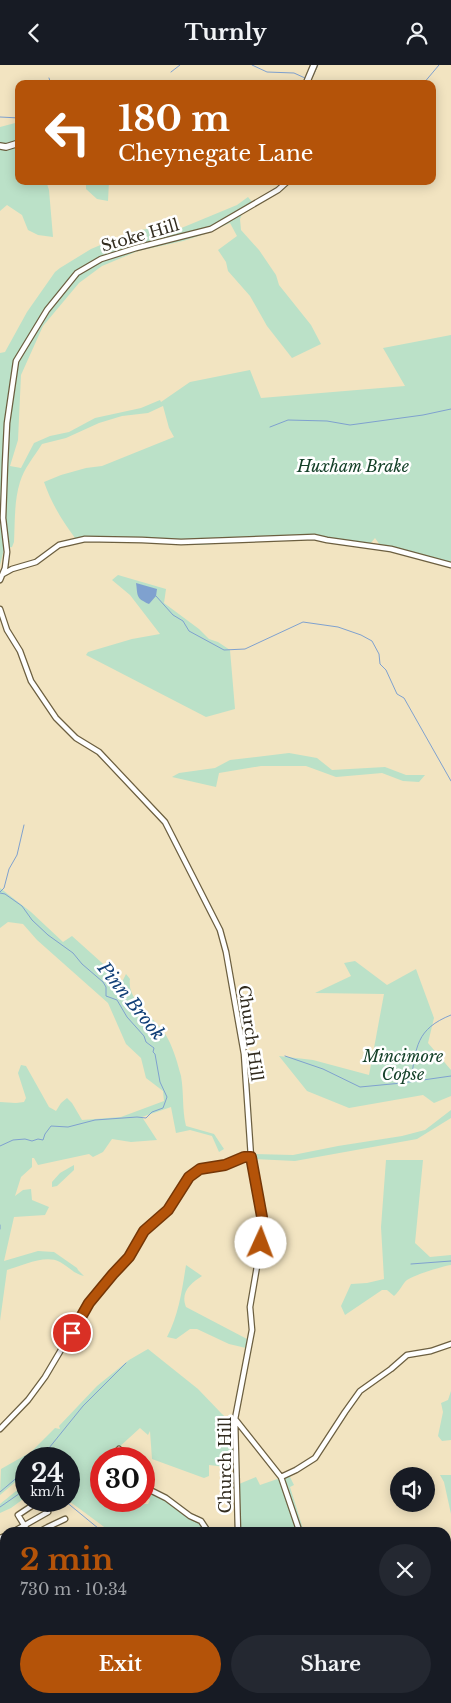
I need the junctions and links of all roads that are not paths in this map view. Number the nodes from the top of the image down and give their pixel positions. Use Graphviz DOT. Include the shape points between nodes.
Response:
graph roads {
  1 [pos="314,65"];
  2 [pos="308,80"];
  3 [pos="15,144"];
  4 [pos="0,147"];
  5 [pos="284,185"];
  6 [pos="451,565"];
  7 [pos="7,569"];
  8 [pos="1,578"];
  9 [pos="0,609"];
  10 [pos="251,1157"];
  11 [pos="451,1344"];
  12 [pos="235,1419"];
  13 [pos="0,1429"];
  14 [pos="281,1477"];
  15 [pos="155,1492"];
  16 [pos="22,1512"];
  17 [pos="48,1512"];
  18 [pos="65,1519"];
  19 [pos="25,1525"];
  20 [pos="50,1526"];
  21 [pos="22,1527"];
  22 [pos="205,1527"];
  23 [pos="238,1527"];
  24 [pos="298,1527"];
  1 -- 2 [label="main road"];
  3 -- 4 [label="main road"];
  5 -- 7 [label="street, Stoke Hill" via="211,229 101,259 77,273 47,309 16,361 7,423 3,518"];
  6 -- 7 [label="street" via="391,549 314,537 181,543 85,539 59,545 36,562"];
  7 -- 8 [label="street, Stoke Hill"];
  9 -- 10 [label="street, Church Hill" via="32,681 56,718 76,738 99,752 166,822 220,930 244,1054"];
  10 -- 12 [label="street, Church Hill" via="262,1217 262,1236 250,1307 252,1330"];
  10 -- 13 [label="street" via="200,1169 189,1177 168,1210 144,1231 129,1257 87,1305 28,1400"];
  11 -- 14 [label="street" via="407,1355 360,1391 314,1458"];
  12 -- 14 [label="street"];
  12 -- 23 [label="street, Church Hill"];
  14 -- 24 [label="street"];
  15 -- 22 [label="street" via="201,1521"];
  16 -- 19 [label="street" via="18,1515"];
  17 -- 19 [label="street"];
  18 -- 20 [label="street"];
  19 -- 21 [label="street"];
}
